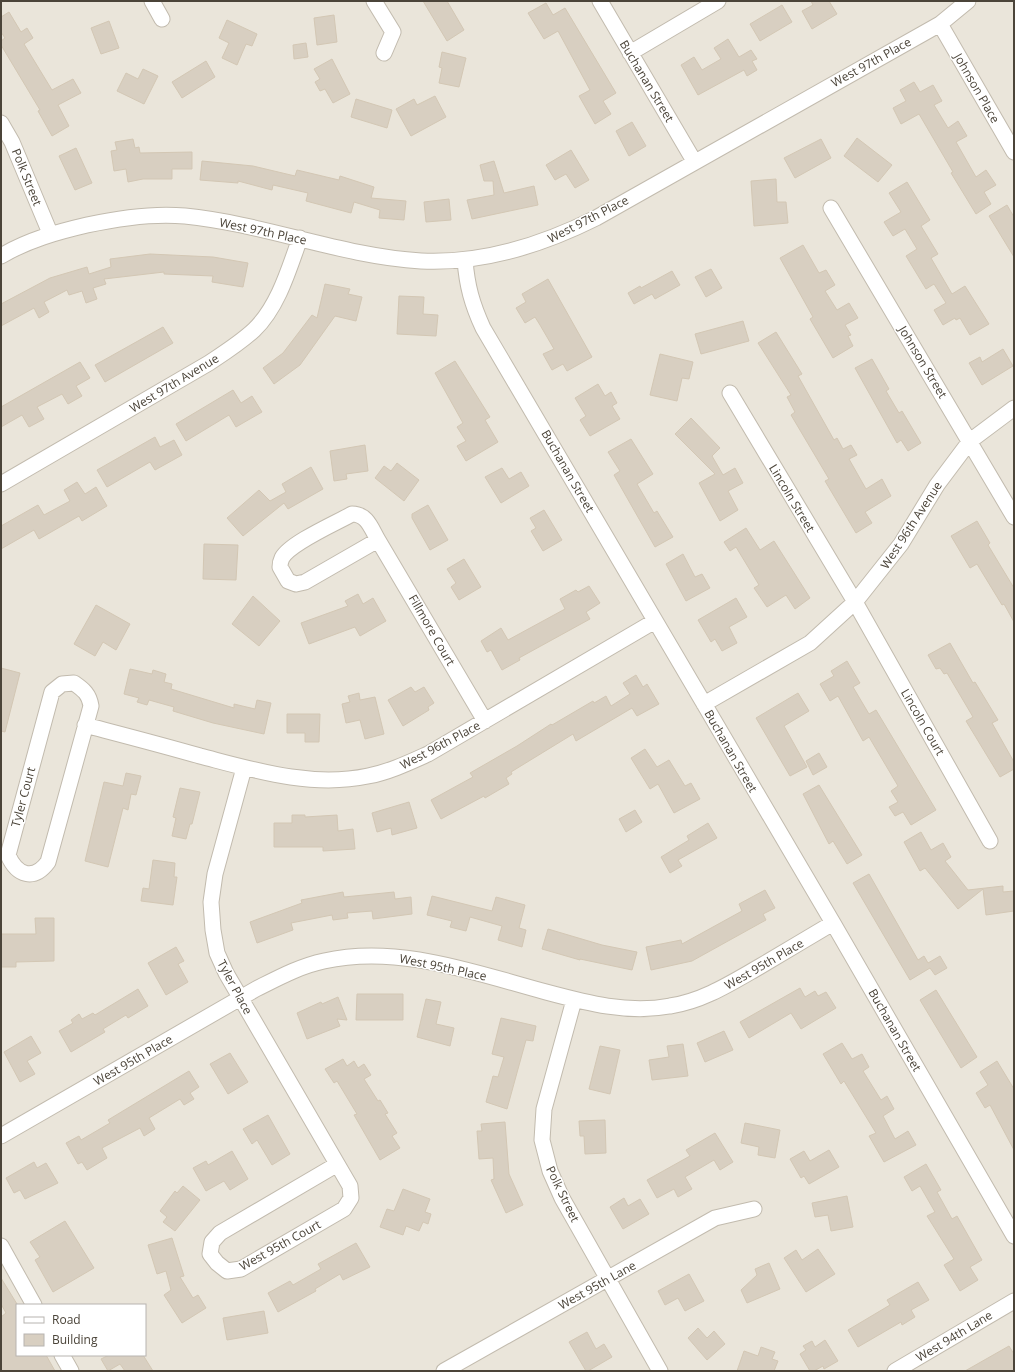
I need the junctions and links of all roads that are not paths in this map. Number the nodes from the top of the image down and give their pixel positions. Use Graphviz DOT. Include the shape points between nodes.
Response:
graph roads {
  1 [pos="152,1"];
  2 [pos="374,1"];
  3 [pos="600,1"];
  4 [pos="718,1"];
  5 [pos="968,1"];
  6 [pos="162,19"];
  7 [pos="940,24"];
  8 [pos="384,53"];
  9 [pos="630,53"];
  10 [pos="1,123"];
  11 [pos="1014,152"];
  12 [pos="694,161"];
  13 [pos="831,208"];
  14 [pos="50,233"];
  15 [pos="300,238"];
  16 [pos="1,256"];
  17 [pos="466,260"];
  18 [pos="730,393"];
  19 [pos="1014,408"];
  20 [pos="970,441"];
  21 [pos="1,484"];
  22 [pos="1014,517"];
  23 [pos="378,540"];
  24 [pos="855,602"];
  25 [pos="655,621"];
  26 [pos="704,704"];
  27 [pos="485,721"];
  28 [pos="85,725"];
  29 [pos="244,768"];
  30 [pos="990,841"];
  31 [pos="833,923"];
  32 [pos="240,998"];
  33 [pos="574,1000"];
  34 [pos="1,1136"];
  35 [pos="336,1165"];
  36 [pos="754,1209"];
  37 [pos="1014,1236"];
  38 [pos="1,1246"];
  39 [pos="608,1278"];
  40 [pos="1014,1301"];
  41 [pos="33,1304"];
  42 [pos="63,1356"];
  43 [pos="71,1371"];
  44 [pos="444,1371"];
  45 [pos="660,1371"];
  46 [pos="895,1371"];
  1 -- 6 [label="street"];
  2 -- 8 [label="street" via="393,32"];
  3 -- 9 [label="street, Buchanan Street"];
  4 -- 9 [label="street"];
  5 -- 7 [label="street, West 97th Place"];
  7 -- 11 [label="street, Johnson Place"];
  7 -- 12 [label="street, West 97th Place"];
  9 -- 12 [label="street, Buchanan Street"];
  10 -- 14 [label="street, Polk Street" via="12,142"];
  12 -- 17 [label="street, West 97th Place" via="565,234 531,246"];
  13 -- 20 [label="street, Johnson Street"];
  14 -- 15 [label="street, West 97th Place" via="126,217 184,216 238,223"];
  14 -- 16 [label="street, West 97th Place"];
  15 -- 17 [label="street, West 97th Place" via="374,256 422,261"];
  15 -- 21 [label="street, West 97th Avenue" via="288,274 272,306 254,330 209,363"];
  17 -- 25 [label="street, Buchanan Street" via="467,284 483,328"];
  18 -- 24 [label="street, Lincoln Street"];
  19 -- 20 [label="street, West 96th Avenue"];
  20 -- 22 [label="street, Johnson Street"];
  20 -- 24 [label="street, West 96th Avenue" via="937,485 901,544"];
  23 -- 23 [label="street, Fillmore Court" via="305,582 296,584 288,581 280,567 282,558 289,549 352,514 359,514 366,519"];
  23 -- 27 [label="street, Fillmore Court"];
  24 -- 26 [label="street, West 96th Avenue" via="810,643"];
  24 -- 30 [label="street, Lincoln Court"];
  25 -- 26 [label="street, Buchanan Street"];
  25 -- 27 [label="street, West 96th Place"];
  26 -- 31 [label="street, Buchanan Street"];
  27 -- 29 [label="street, West 96th Place" via="399,767 368,776 338,780 307,780"];
  28 -- 28 [label="street, Tyler Court" via="91,706 89,697 74,683 62,684 52,692 8,855 12,865 19,872 29,875 42,869 48,862"];
  28 -- 29 [label="street, West 96th Place"];
  29 -- 32 [label="street, Tyler Place" via="215,874 211,902 217,953"];
  31 -- 33 [label="street, West 95th Place" via="723,988 698,999 642,1009 615,1008"];
  31 -- 37 [label="street, Buchanan Street"];
  32 -- 33 [label="street, West 95th Place" via="289,973 324,961 357,956 396,956 469,971"];
  32 -- 34 [label="street, West 95th Place"];
  32 -- 35 [label="street, Tyler Place"];
  33 -- 39 [label="street, Polk Street" via="544,1109 542,1140 550,1171 562,1198"];
  35 -- 35 [label="street, West 95th Court" via="220,1233 212,1242 210,1254 227,1271 241,1269 344,1209 351,1198 350,1186"];
  36 -- 39 [label="street, West 95th Lane" via="715,1218"];
  38 -- 41 [label="street"];
  39 -- 44 [label="street, West 95th Lane"];
  39 -- 45 [label="street, Polk Street"];
  40 -- 46 [label="street, West 94th Lane"];
  42 -- 43 [label="street"];
}
